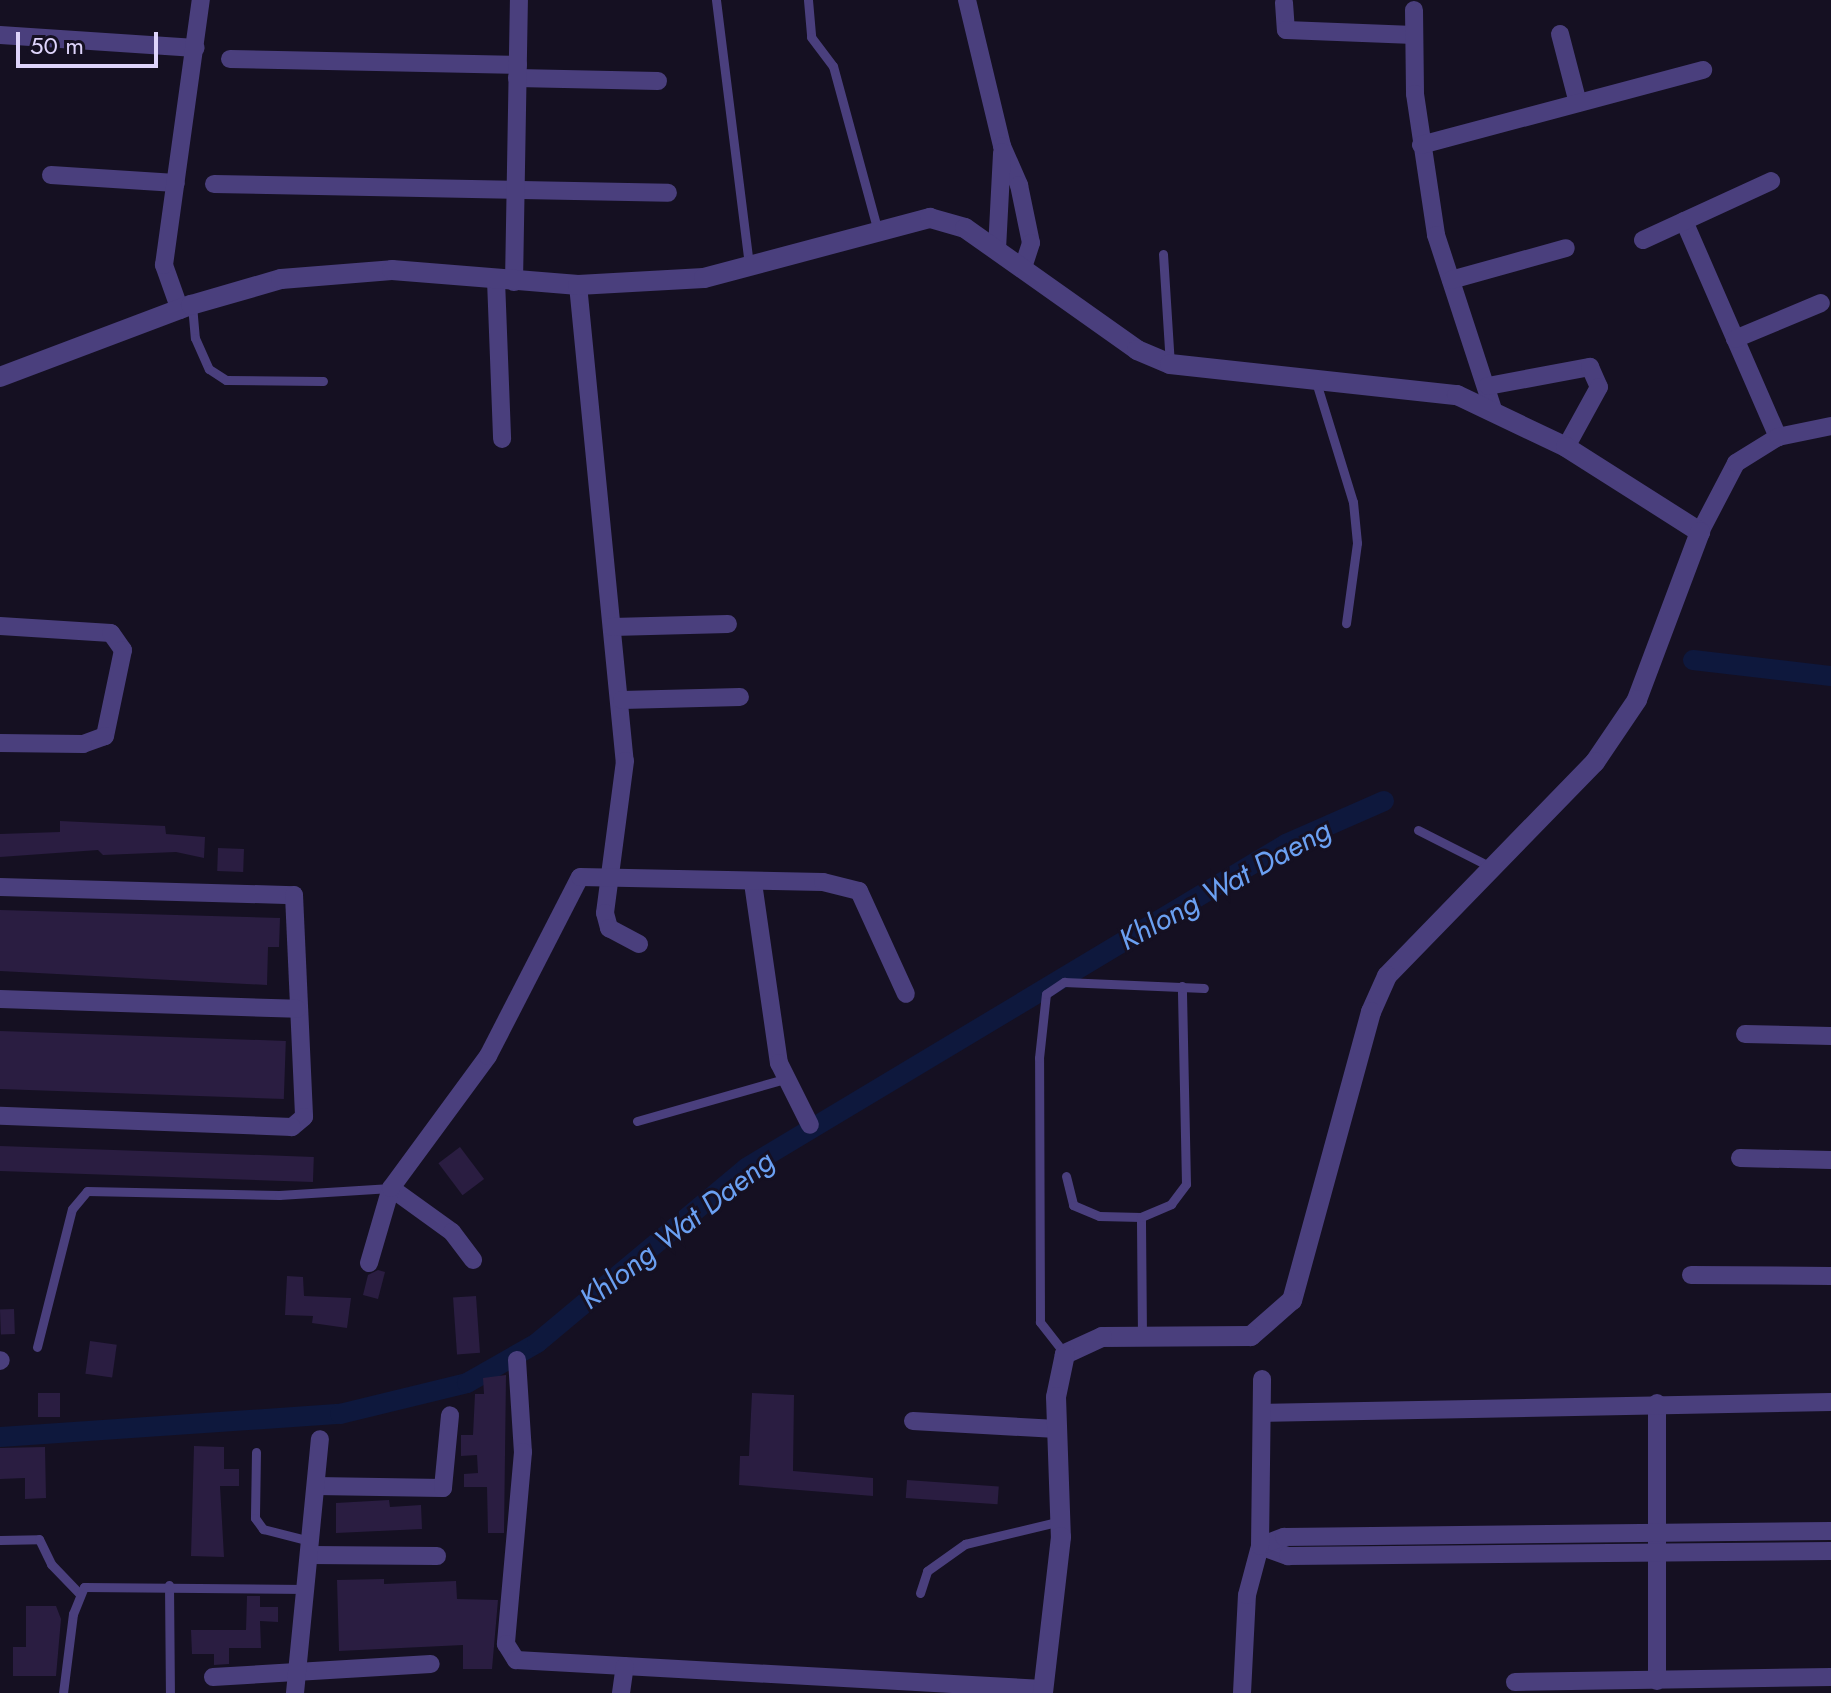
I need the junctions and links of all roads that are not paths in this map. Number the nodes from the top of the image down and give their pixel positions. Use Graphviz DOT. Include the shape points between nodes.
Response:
graph roads {
  1 [pos="201,0"];
  2 [pos="519,0"];
  3 [pos="716,0"];
  4 [pos="808,0"];
  5 [pos="967,0"];
  6 [pos="1284,3"];
  7 [pos="1414,10"];
  8 [pos="1560,34"];
  9 [pos="0,35"];
  10 [pos="1414,35"];
  11 [pos="196,48"];
  12 [pos="230,59"];
  13 [pos="1703,70"];
  14 [pos="518,72"];
  15 [pos="658,81"];
  16 [pos="1578,103"];
  17 [pos="1421,145"];
  18 [pos="1002,146"];
  19 [pos="51,175"];
  20 [pos="1771,181"];
  21 [pos="176,183"];
  22 [pos="214,184"];
  23 [pos="515,190"];
  24 [pos="668,193"];
  25 [pos="1684,221"];
  26 [pos="877,228"];
  27 [pos="1643,240"];
  28 [pos="1566,248"];
  29 [pos="997,249"];
  30 [pos="1163,254"];
  31 [pos="749,267"];
  32 [pos="1023,267"];
  33 [pos="1451,280"];
  34 [pos="505,281"];
  35 [pos="578,285"];
  36 [pos="1821,303"];
  37 [pos="186,307"];
  38 [pos="1735,339"];
  39 [pos="1170,364"];
  40 [pos="0,377"];
  41 [pos="1315,379"];
  42 [pos="323,381"];
  43 [pos="1488,386"];
  44 [pos="1493,409"];
  45 [pos="1831,426"];
  46 [pos="1778,437"];
  47 [pos="502,439"];
  48 [pos="1566,447"];
  49 [pos="1700,532"];
  50 [pos="1346,623"];
  51 [pos="728,624"];
  52 [pos="0,626"];
  53 [pos="612,627"];
  54 [pos="740,697"];
  55 [pos="622,700"];
  56 [pos="0,743"];
  57 [pos="1418,830"];
  58 [pos="1493,868"];
  59 [pos="608,876"];
  60 [pos="753,883"];
  61 [pos="0,887"];
  62 [pos="639,944"];
  63 [pos="1182,986"];
  64 [pos="1204,988"];
  65 [pos="906,994"];
  66 [pos="0,999"];
  67 [pos="297,1009"];
  68 [pos="1745,1034"];
  69 [pos="1831,1036"];
  70 [pos="784,1079"];
  71 [pos="0,1116"];
  72 [pos="637,1121"];
  73 [pos="810,1125"];
  74 [pos="1740,1158"];
  75 [pos="1831,1160"];
  76 [pos="1066,1176"];
  77 [pos="391,1188"];
  78 [pos="1141,1217"];
  79 [pos="473,1260"];
  80 [pos="369,1263"];
  81 [pos="1691,1275"];
  82 [pos="1831,1276"];
  83 [pos="1142,1337"];
  84 [pos="37,1347"];
  85 [pos="1065,1354"];
  86 [pos="517,1360"];
  87 [pos="1262,1379"];
  88 [pos="1831,1402"];
  89 [pos="1657,1403"];
  90 [pos="1262,1413"];
  91 [pos="450,1415"];
  92 [pos="913,1421"];
  93 [pos="1057,1429"];
  94 [pos="320,1439"];
  95 [pos="256,1452"];
  96 [pos="316,1486"];
  97 [pos="1061,1521"];
  98 [pos="1831,1531"];
  99 [pos="1657,1533"];
  100 [pos="0,1540"];
  101 [pos="1260,1546"];
  102 [pos="311,1548"];
  103 [pos="1831,1551"];
  104 [pos="1657,1553"];
  105 [pos="437,1556"];
  106 [pos="169,1585"];
  107 [pos="306,1589"];
  108 [pos="79,1593"];
  109 [pos="920,1593"];
  110 [pos="431,1664"];
  111 [pos="625,1666"];
  112 [pos="296,1672"];
  113 [pos="213,1677"];
  114 [pos="1831,1677"];
  115 [pos="1657,1681"];
  116 [pos="1515,1682"];
  117 [pos="923,1687"];
  118 [pos="1043,1691"];
  119 [pos="63,1693"];
  120 [pos="170,1693"];
  121 [pos="295,1693"];
  122 [pos="621,1693"];
  123 [pos="1242,1693"];
  1 -- 11 [label="street"];
  2 -- 14 [label="street"];
  3 -- 31 [label="lane"];
  4 -- 26 [label="lane" via="811,37 833,66"];
  5 -- 18 [label="street"];
  6 -- 10 [label="street" via="1286,30"];
  7 -- 10 [label="street"];
  8 -- 16 [label="street"];
  9 -- 11 [label="street"];
  10 -- 17 [label="street"];
  11 -- 21 [label="street"];
  12 -- 14 [label="street"];
  13 -- 16 [label="street"];
  14 -- 15 [label="street"];
  14 -- 23 [label="street"];
  16 -- 17 [label="street"];
  17 -- 33 [label="street"];
  18 -- 29 [label="street"];
  18 -- 32 [label="street" via="1019,185 1031,243"];
  19 -- 21 [label="street"];
  20 -- 25 [label="street"];
  21 -- 37 [label="street" via="164,273"];
  22 -- 23 [label="street"];
  23 -- 24 [label="street"];
  23 -- 34 [label="street"];
  25 -- 27 [label="street"];
  25 -- 38 [label="street"];
  26 -- 29 [label="street" via="913,219 951,221"];
  26 -- 31 [label="street"];
  28 -- 33 [label="street"];
  29 -- 32 [label="street"];
  30 -- 39 [label="lane"];
  31 -- 35 [label="street" via="704,278"];
  32 -- 39 [label="street" via="1137,350"];
  33 -- 43 [label="street"];
  34 -- 35 [label="street"];
  34 -- 37 [label="street" via="331,271"];
  34 -- 47 [label="street"];
  35 -- 53 [label="street"];
  36 -- 38 [label="street"];
  37 -- 40 [label="street"];
  37 -- 42 [label="lane" via="209,369 226,380"];
  38 -- 46 [label="street"];
  39 -- 41 [label="street"];
  41 -- 44 [label="street" via="1457,395"];
  41 -- 50 [label="lane" via="1353,502 1357,543"];
  43 -- 44 [label="street"];
  43 -- 48 [label="street" via="1590,367 1599,387"];
  44 -- 48 [label="street"];
  45 -- 46 [label="street"];
  46 -- 49 [label="street" via="1736,463"];
  48 -- 49 [label="street"];
  49 -- 58 [label="street" via="1637,700 1548,817"];
  51 -- 53 [label="street"];
  52 -- 56 [label="street" via="111,633 123,650 105,736 83,744"];
  53 -- 55 [label="street"];
  54 -- 55 [label="street"];
  55 -- 59 [label="street" via="624,805"];
  57 -- 58 [label="lane"];
  58 -- 83 [label="street" via="1405,951 1387,976 1371,1012 1292,1300 1275,1321 1251,1336"];
  59 -- 60 [label="street"];
  59 -- 62 [label="street" via="607,924"];
  59 -- 77 [label="street" via="580,877 488,1056"];
  60 -- 65 [label="street" via="823,882 859,891"];
  60 -- 70 [label="street"];
  61 -- 67 [label="street" via="294,895"];
  63 -- 64 [label="lane"];
  63 -- 78 [label="lane" via="1186,1184 1171,1204"];
  63 -- 85 [label="lane" via="1064,982 1046,994 1039,1058 1040,1322"];
  66 -- 67 [label="street"];
  67 -- 71 [label="street" via="304,1117 292,1127"];
  68 -- 69 [label="street"];
  70 -- 72 [label="lane"];
  70 -- 73 [label="street"];
  74 -- 75 [label="street"];
  76 -- 78 [label="lane" via="1073,1205 1099,1216"];
  77 -- 79 [label="street" via="452,1232"];
  77 -- 80 [label="street"];
  77 -- 84 [label="lane" via="279,1195 87,1191 72,1209"];
  78 -- 83 [label="lane"];
  81 -- 82 [label="street"];
  83 -- 85 [label="street" via="1102,1337"];
  85 -- 93 [label="street" via="1057,1371"];
  86 -- 111 [label="street" via="523,1452 514,1502 508,1652 516,1660"];
  87 -- 90 [label="street"];
  88 -- 89 [label="street"];
  89 -- 90 [label="street"];
  89 -- 99 [label="street"];
  90 -- 101 [label="street"];
  91 -- 96 [label="street" via="443,1488"];
  92 -- 93 [label="street"];
  93 -- 97 [label="street"];
  94 -- 96 [label="street"];
  95 -- 102 [label="lane" via="255,1518 263,1529"];
  96 -- 102 [label="street"];
  97 -- 109 [label="lane" via="965,1544 927,1571"];
  97 -- 118 [label="street"];
  98 -- 99 [label="street"];
  99 -- 101 [label="street" via="1284,1537"];
  99 -- 104 [label="street"];
  100 -- 108 [label="lane" via="39,1539 51,1564"];
  101 -- 104 [label="street" via="1288,1556"];
  101 -- 123 [label="street" via="1247,1595"];
  102 -- 105 [label="street"];
  102 -- 107 [label="street"];
  103 -- 104 [label="street"];
  104 -- 115 [label="street"];
  106 -- 107 [label="lane"];
  106 -- 108 [label="lane" via="91,1584"];
  106 -- 120 [label="lane"];
  107 -- 112 [label="street"];
  108 -- 119 [label="lane"];
  110 -- 112 [label="street"];
  111 -- 117 [label="street"];
  111 -- 122 [label="street"];
  112 -- 113 [label="street"];
  112 -- 121 [label="street"];
  114 -- 115 [label="street"];
  115 -- 116 [label="street"];
  117 -- 118 [label="street"];
}
